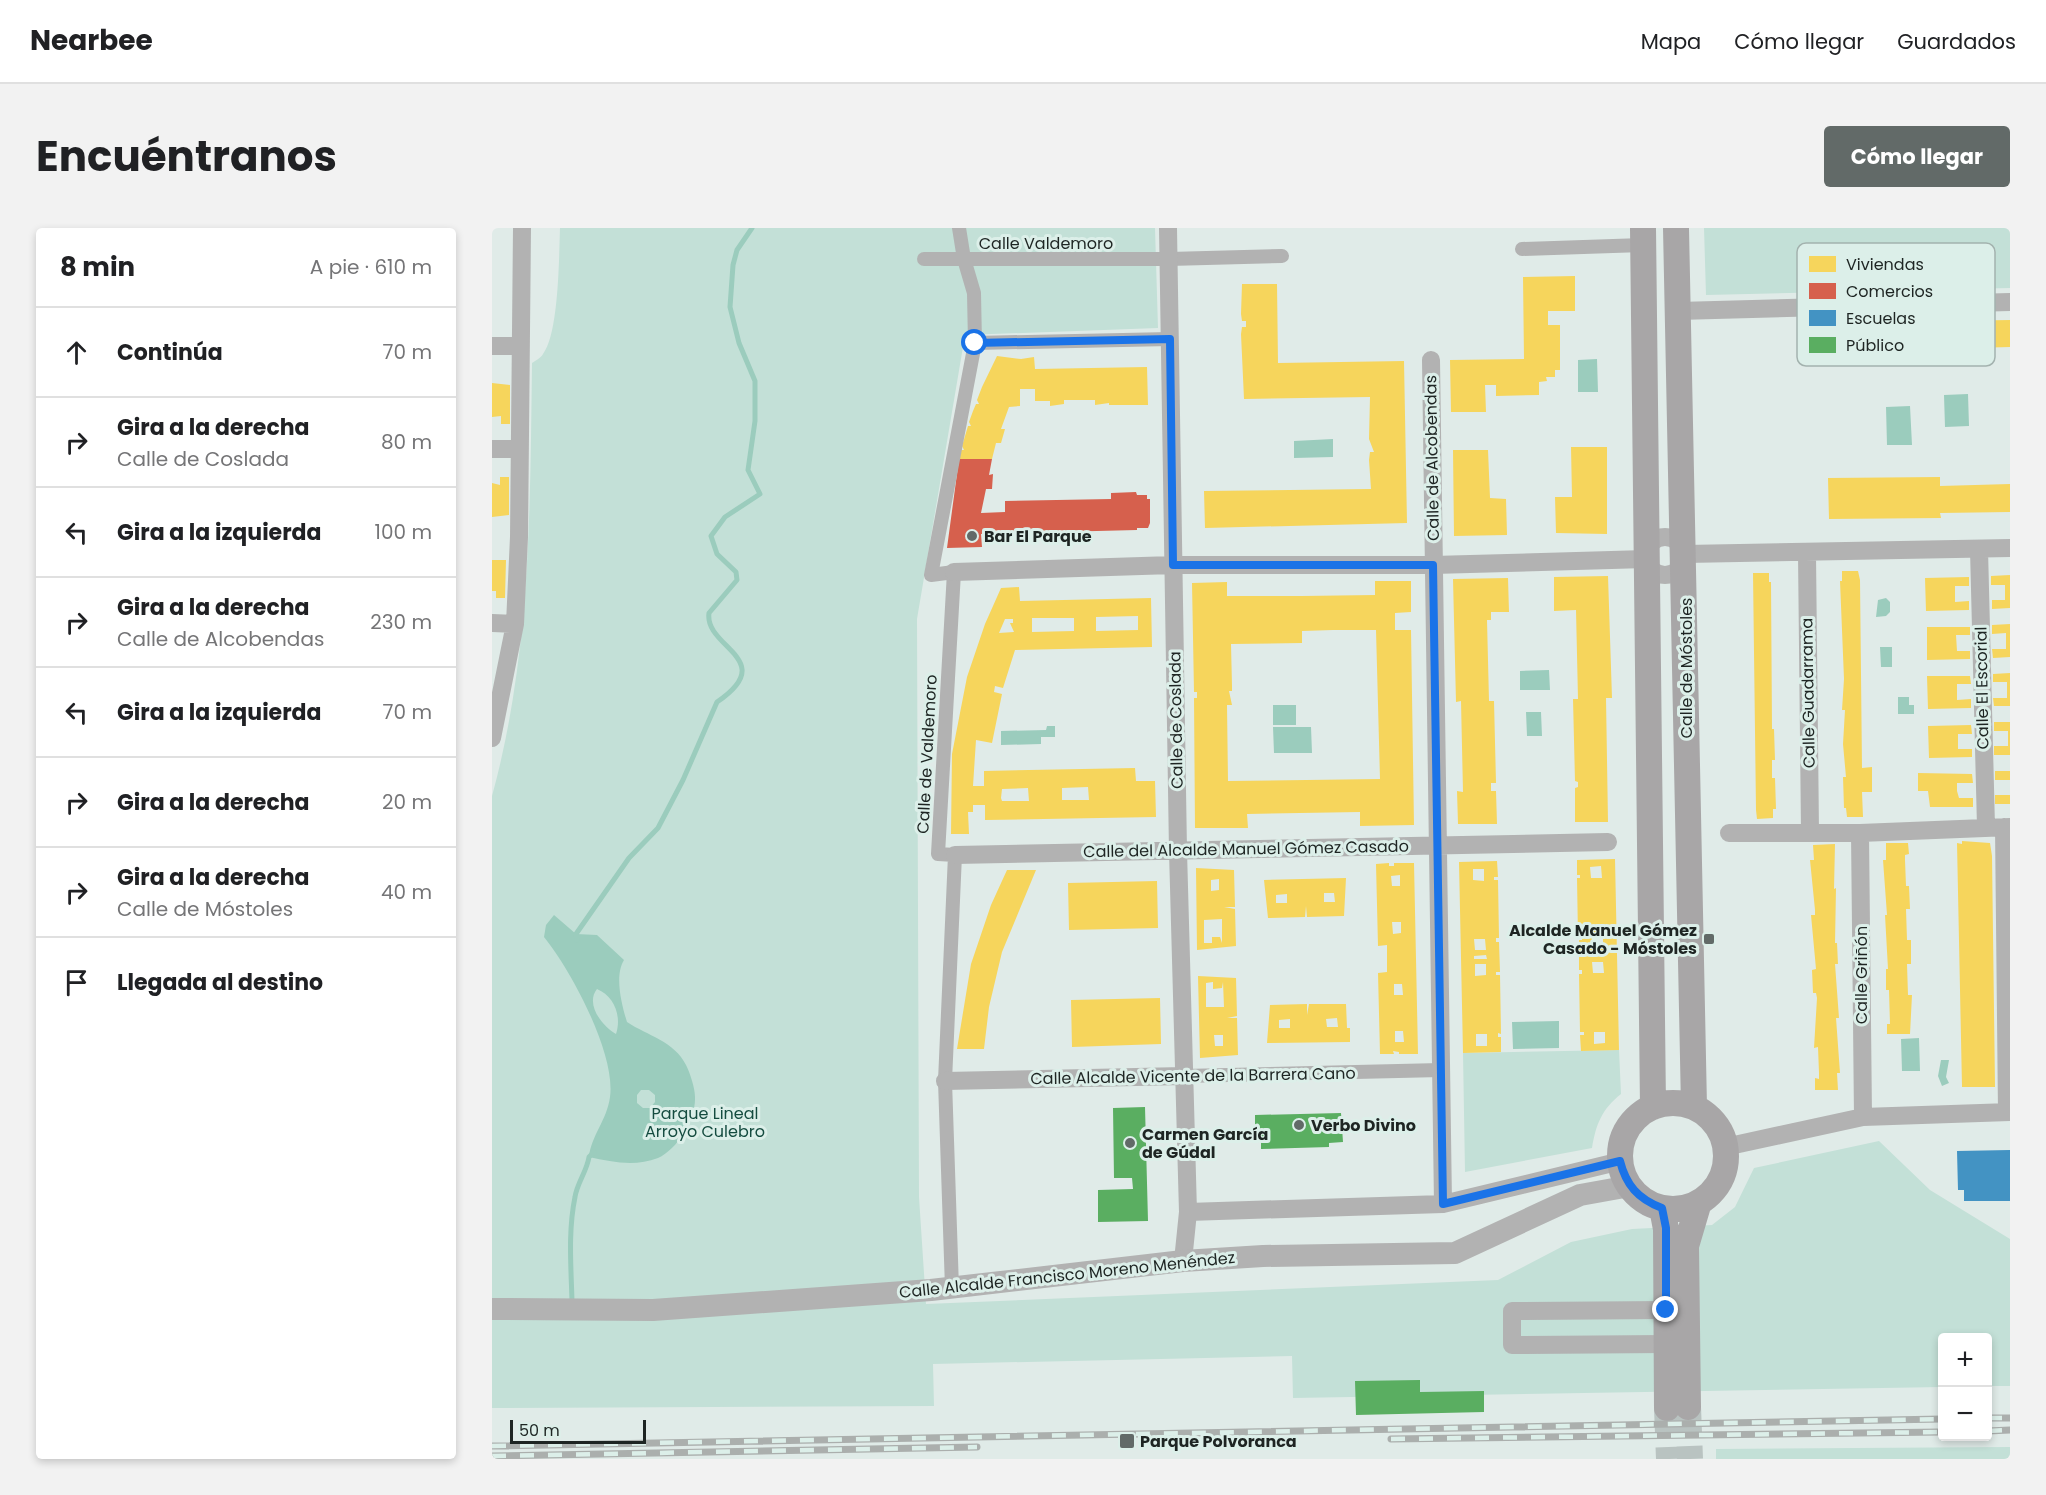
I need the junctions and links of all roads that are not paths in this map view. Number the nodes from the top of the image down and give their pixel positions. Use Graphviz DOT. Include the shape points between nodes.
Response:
graph roads {
  1 [pos="522,228"];
  2 [pos="960,228"];
  3 [pos="1168,228"];
  4 [pos="1676,228"];
  5 [pos="1643,237"];
  6 [pos="1522,249"];
  7 [pos="1282,256"];
  8 [pos="924,259"];
  9 [pos="964,259"];
  10 [pos="1169,259"];
  11 [pos="1995,302"];
  12 [pos="2010,302"];
  13 [pos="1797,308"];
  14 [pos="1678,311"];
  15 [pos="1170,339"];
  16 [pos="975,343"];
  17 [pos="492,346"];
  18 [pos="520,346"];
  19 [pos="1431,360"];
  20 [pos="492,449"];
  21 [pos="518,449"];
  22 [pos="2010,548"];
  23 [pos="1979,549"];
  24 [pos="1685,554"];
  25 [pos="1807,554"];
  26 [pos="1646,559"];
  27 [pos="1173,565"];
  28 [pos="1433,565"];
  29 [pos="954,572"];
  30 [pos="492,623"];
  31 [pos="514,624"];
  32 [pos="493,731"];
  33 [pos="2000,827"];
  34 [pos="1809,832"];
  35 [pos="1728,833"];
  36 [pos="1860,833"];
  37 [pos="1608,842"];
  38 [pos="1437,846"];
  39 [pos="1178,851"];
  40 [pos="955,855"];
  41 [pos="1441,1070"];
  42 [pos="1184,1076"];
  43 [pos="945,1081"];
  44 [pos="1653,1107"];
  45 [pos="1694,1107"];
  46 [pos="2008,1112"];
  47 [pos="1863,1117"];
  48 [pos="1725,1147"];
  49 [pos="1620,1161"];
  50 [pos="1630,1186"];
  51 [pos="1699,1203"];
  52 [pos="1443,1204"];
  53 [pos="1662,1208"];
  54 [pos="1188,1212"];
  55 [pos="1183,1261"];
  56 [pos="951,1288"];
  57 [pos="492,1309"];
  58 [pos="1666,1310"];
  59 [pos="1666,1344"];
  1 -- 18 [label="street"];
  2 -- 9 [label="street"];
  3 -- 10 [label="street, Calle de Coslada"];
  4 -- 14 [label="main road, Calle de Móstoles"];
  5 -- 6 [label="street"];
  5 -- 26 [label="main road"];
  7 -- 10 [label="street, Calle Valdemoro"];
  8 -- 9 [label="street, Calle Valdemoro"];
  9 -- 10 [label="street, Calle Valdemoro"];
  9 -- 16 [label="street" via="974,293"];
  10 -- 15 [label="street, Calle de Coslada"];
  11 -- 12 [label="street"];
  13 -- 14 [label="street"];
  14 -- 24 [label="main road, Calle de Móstoles"];
  15 -- 16 [label="street"];
  15 -- 27 [label="street, Calle de Coslada"];
  16 -- 29 [label="street" via="931,575"];
  17 -- 18 [label="street"];
  18 -- 21 [label="street"];
  19 -- 28 [label="street, Calle de Alcobendas"];
  20 -- 21 [label="street"];
  21 -- 31 [label="street" via="519,537"];
  22 -- 23 [label="street"];
  23 -- 25 [label="street"];
  23 -- 33 [label="street, Calle El Escorial"];
  24 -- 25 [label="street"];
  24 -- 26 [label="street" via="1682,566 1671,575 1658,574"];
  24 -- 26 [label="street" via="1675,539 1663,536 1652,542"];
  24 -- 45 [label="main road, Calle de Móstoles"];
  25 -- 34 [label="street, Calle Guadarrama"];
  26 -- 28 [label="street"];
  26 -- 44 [label="main road"];
  27 -- 28 [label="street"];
  27 -- 29 [label="street"];
  27 -- 39 [label="street, Calle de Coslada"];
  28 -- 38 [label="street, Calle de Alcobendas"];
  29 -- 40 [label="street, Calle de Valdemoro" via="938,854"];
  30 -- 31 [label="street"];
  31 -- 32 [label="street"];
  33 -- 36 [label="street"];
  33 -- 46 [label="street, Calle El Escorial"];
  34 -- 35 [label="street"];
  34 -- 36 [label="street"];
  36 -- 47 [label="street, Calle Griñón"];
  37 -- 38 [label="street, Calle del Alcalde Manuel Gómez Casado"];
  38 -- 39 [label="street, Calle del Alcalde Manuel Gómez Casado"];
  38 -- 41 [label="street, Calle de Alcobendas"];
  39 -- 40 [label="street, Calle del Alcalde Manuel Gómez Casado"];
  39 -- 42 [label="street, Calle de Coslada"];
  40 -- 43 [label="street"];
  41 -- 42 [label="street, Calle Alcalde Vicente de la Barrera Cano"];
  41 -- 52 [label="street, Calle de Alcobendas"];
  42 -- 43 [label="street, Calle Alcalde Vicente de la Barrera Cano"];
  42 -- 54 [label="street, Calle de Coslada"];
  43 -- 56 [label="street"];
  44 -- 45 [label="main road" via="1667,1103"];
  44 -- 49 [label="main road" via="1628,1128"];
  45 -- 48 [label="main road" via="1714,1124"];
  46 -- 47 [label="street"];
  47 -- 48 [label="street"];
  48 -- 51 [label="main road" via="1721,1179"];
  49 -- 50 [label="main road"];
  49 -- 52 [label="street"];
  50 -- 53 [label="main road" via="1639,1196"];
  50 -- 55 [label="street, Calle Alcalde Francisco Moreno Menéndez" via="1580,1195 1455,1253"];
  51 -- 53 [label="main road"];
  51 -- 59 [label="main road" via="1686,1246 1677,1408"];
  52 -- 54 [label="street"];
  53 -- 58 [label="main road" via="1666,1228"];
  54 -- 55 [label="street, Calle de Coslada"];
  55 -- 56 [label="street, Calle Alcalde Francisco Moreno Menéndez"];
  56 -- 57 [label="street, Calle Alcalde Francisco Moreno Menéndez" via="653,1310"];
  58 -- 59 [label="main road"];
  58 -- 59 [label="street" via="1512,1311 1512,1345"];
}
